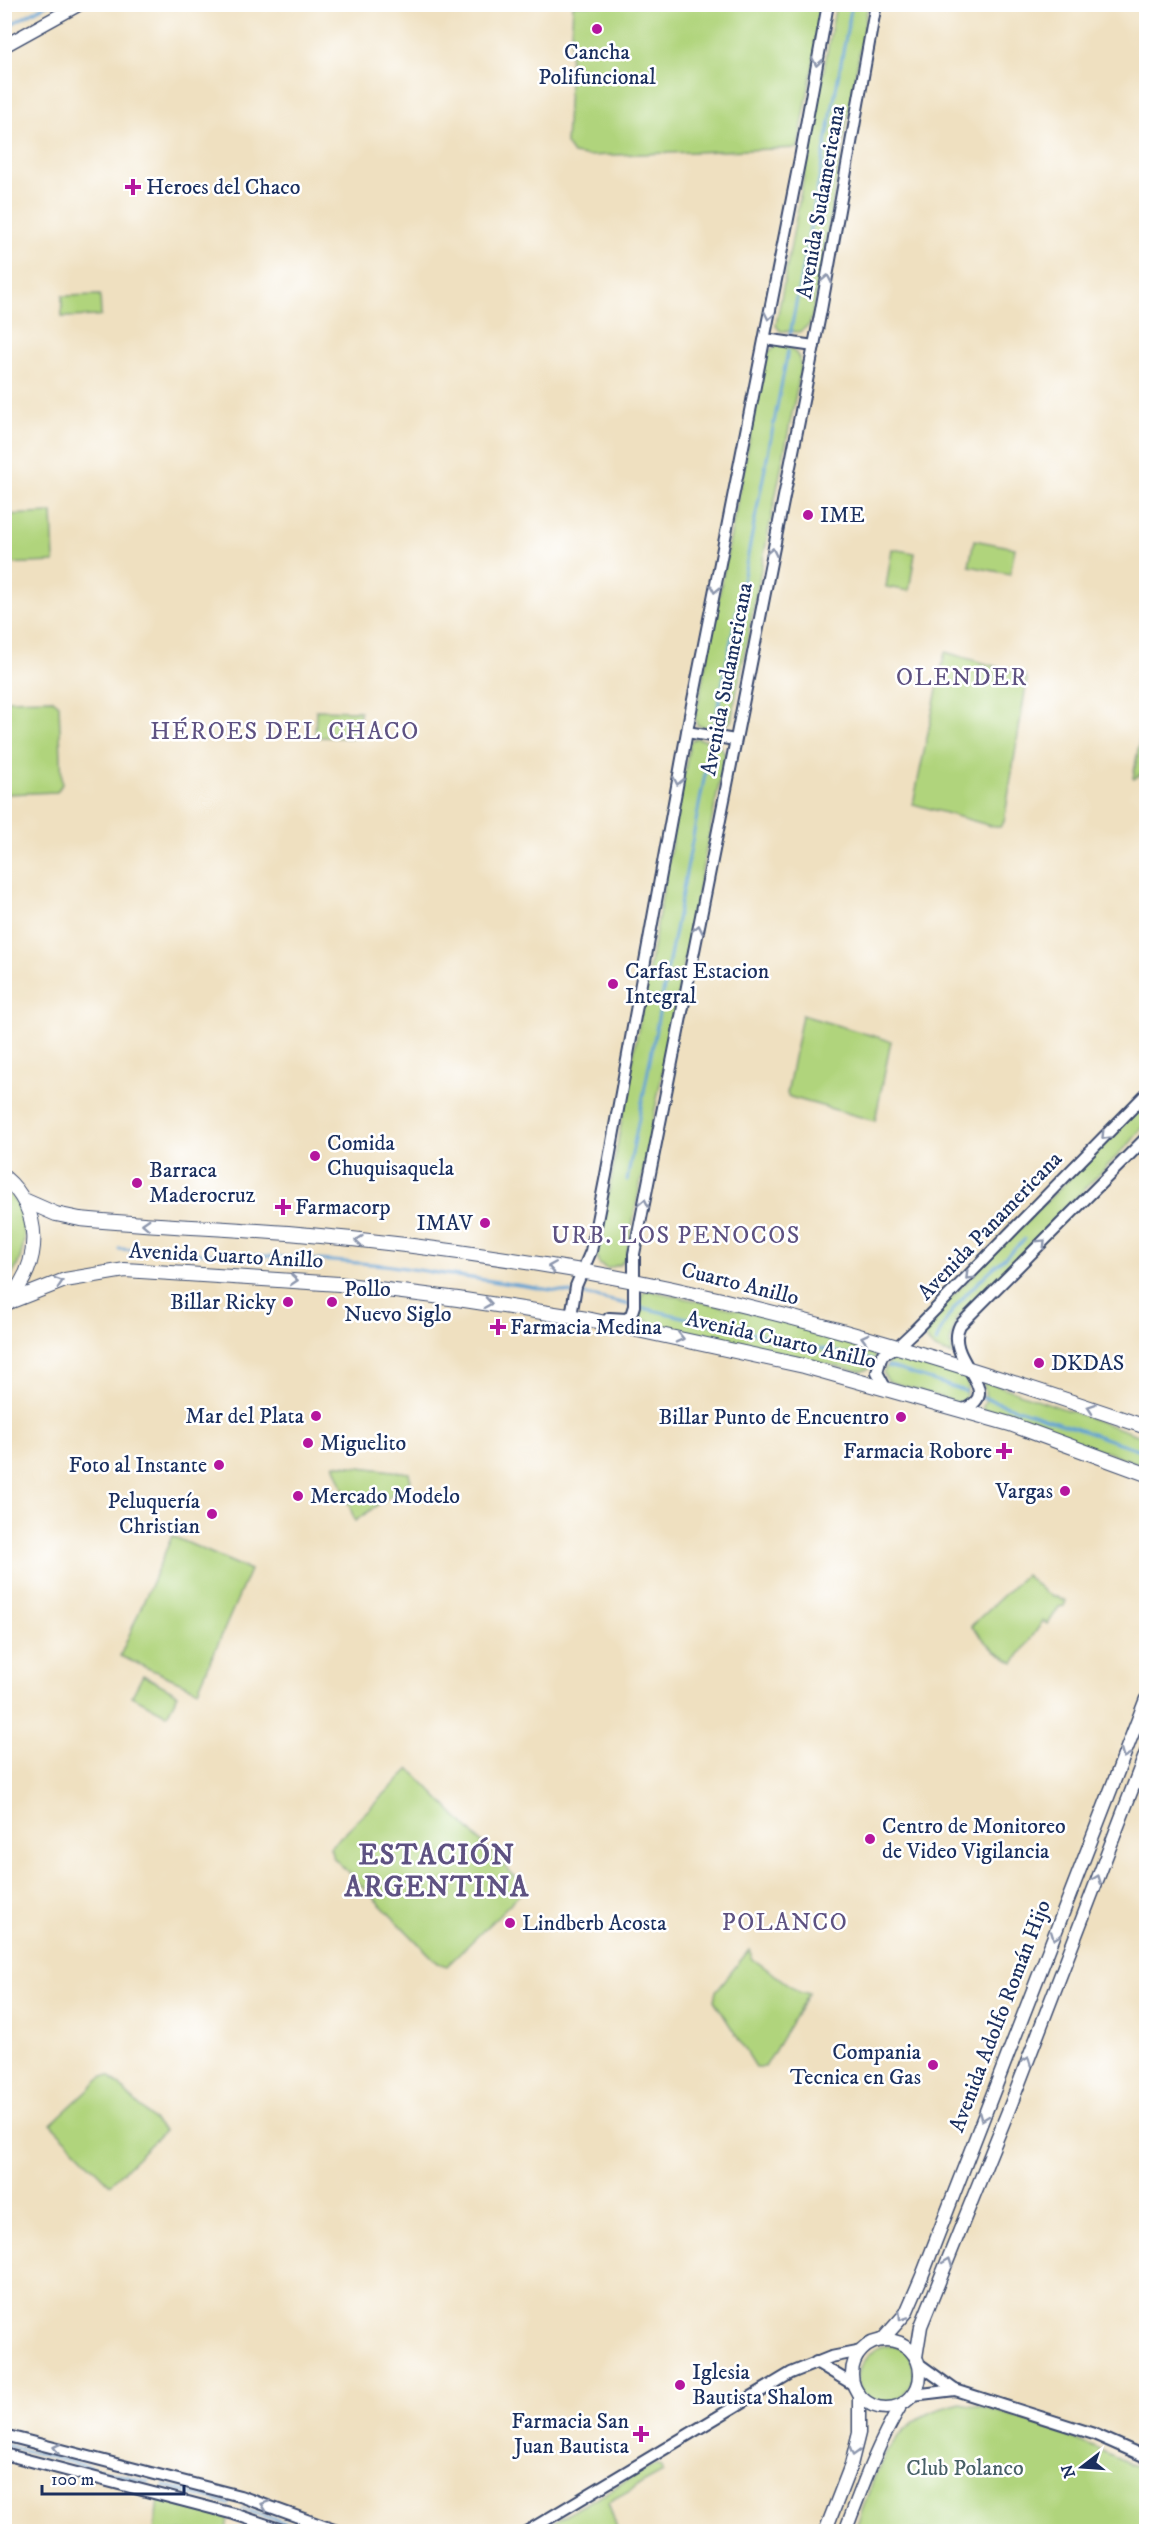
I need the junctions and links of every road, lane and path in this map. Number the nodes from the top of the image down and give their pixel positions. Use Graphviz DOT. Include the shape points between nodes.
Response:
graph roads {
  1 [pos="80,4"];
  2 [pos="828,4"];
  3 [pos="876,4"];
  4 [pos="4,46"];
  5 [pos="765,339"];
  6 [pos="814,346"];
  7 [pos="687,732"];
  8 [pos="735,740"];
  9 [pos="1146,1094"];
  10 [pos="1146,1138"];
  11 [pos="4,1177"];
  12 [pos="24,1200"];
  13 [pos="204,1227"];
  14 [pos="583,1272"];
  15 [pos="633,1281"];
  16 [pos="4,1303"];
  17 [pos="572,1311"];
  18 [pos="587,1319"];
  19 [pos="897,1347"];
  20 [pos="968,1368"];
  21 [pos="885,1387"];
  22 [pos="962,1410"];
  23 [pos="1146,1427"];
  24 [pos="1146,1474"];
  25 [pos="1146,1699"];
  26 [pos="1146,1753"];
  27 [pos="922,2277"];
  28 [pos="921,2326"];
  29 [pos="882,2340"];
  30 [pos="861,2351"];
  31 [pos="917,2360"];
  32 [pos="816,2362"];
  33 [pos="857,2389"];
  34 [pos="955,2390"];
  35 [pos="913,2395"];
  36 [pos="901,2405"];
  37 [pos="4,2435"];
  38 [pos="4,2454"];
  39 [pos="1146,2457"];
  40 [pos="288,2532"];
  41 [pos="340,2532"];
  42 [pos="526,2532"];
  43 [pos="825,2532"];
  44 [pos="845,2532"];
  1 -- 4 [label="main road"];
  2 -- 5 [label="street, Avenida Sudamericana, one-way"];
  6 -- 3 [label="street, Avenida Sudamericana, one-way"];
  5 -- 6 [label="street"];
  5 -- 7 [label="street, Avenida Sudamericana, one-way"];
  8 -- 6 [label="street, Avenida Sudamericana, one-way"];
  7 -- 8 [label="street"];
  7 -- 14 [label="street, Avenida Sudamericana, one-way" via="606,1175"];
  15 -- 8 [label="street, Avenida Sudamericana, one-way" via="634,1254"];
  9 -- 19 [label="street, Avenida Panamericana, one-way"];
  20 -- 10 [label="street, Avenida Panamericana, one-way" via="956,1344 960,1324"];
  11 -- 12 [label="highway"];
  13 -- 12 [label="highway, Avenida Cuarto Anillo, one-way" via="80,1219"];
  12 -- 16 [label="highway" via="34,1232 33,1256 24,1279"];
  14 -- 13 [label="highway, Cuarto Anillo, one-way" via="397,1245"];
  14 -- 15 [label="highway, Cuarto Anillo"];
  14 -- 17 [label="street, Avenida Sudamericana"];
  15 -- 18 [label="street, Avenida Sudamericana" via="631,1315 624,1320 597,1316"];
  19 -- 15 [label="highway, Cuarto Anillo, one-way" via="723,1299"];
  16 -- 17 [label="highway, Avenida Cuarto Anillo, one-way" via="65,1280 125,1270 339,1284"];
  17 -- 18 [label="highway, Avenida Cuarto Anillo"];
  18 -- 21 [label="highway, Avenida Cuarto Anillo, one-way"];
  19 -- 20 [label="highway, Cuarto Anillo"];
  19 -- 21 [label="street, Avenida Panamericana" via="885,1352 878,1363 878,1376"];
  20 -- 22 [label="street, Avenida Panamericana" via="977,1380 978,1394 974,1403"];
  23 -- 20 [label="highway, Cuarto Anillo, one-way"];
  21 -- 22 [label="highway, Avenida Cuarto Anillo"];
  22 -- 24 [label="highway, Avenida Cuarto Anillo"];
  25 -- 27 [label="main road, Avenida Adolfo Román Hijo, one-way"];
  28 -- 26 [label="main road, Avenida Adolfo Román Hijo, one-way"];
  27 -- 28 [label="main road"];
  27 -- 29 [label="main road, Avenida Adolfo Román Hijo, one-way" via="906,2313"];
  28 -- 31 [label="main road, Avenida Adolfo Román Hijo"];
  29 -- 30 [label="main road"];
  29 -- 31 [label="main road" via="901,2343"];
  30 -- 32 [label="street"];
  30 -- 33 [label="main road" via="853,2367"];
  31 -- 34 [label="street"];
  31 -- 35 [label="main road" via="920,2375"];
  32 -- 33 [label="street"];
  32 -- 42 [label="street" via="769,2385"];
  33 -- 36 [label="main road" via="878,2407"];
  33 -- 43 [label="main road, one-way" via="859,2433"];
  34 -- 35 [label="street"];
  34 -- 39 [label="street" via="1094,2434"];
  35 -- 36 [label="main road"];
  36 -- 44 [label="main road" via="871,2463"];
  41 -- 37 [label="street, one-way" via="240,2496"];
  38 -- 40 [label="street" via="234,2514"];
}
